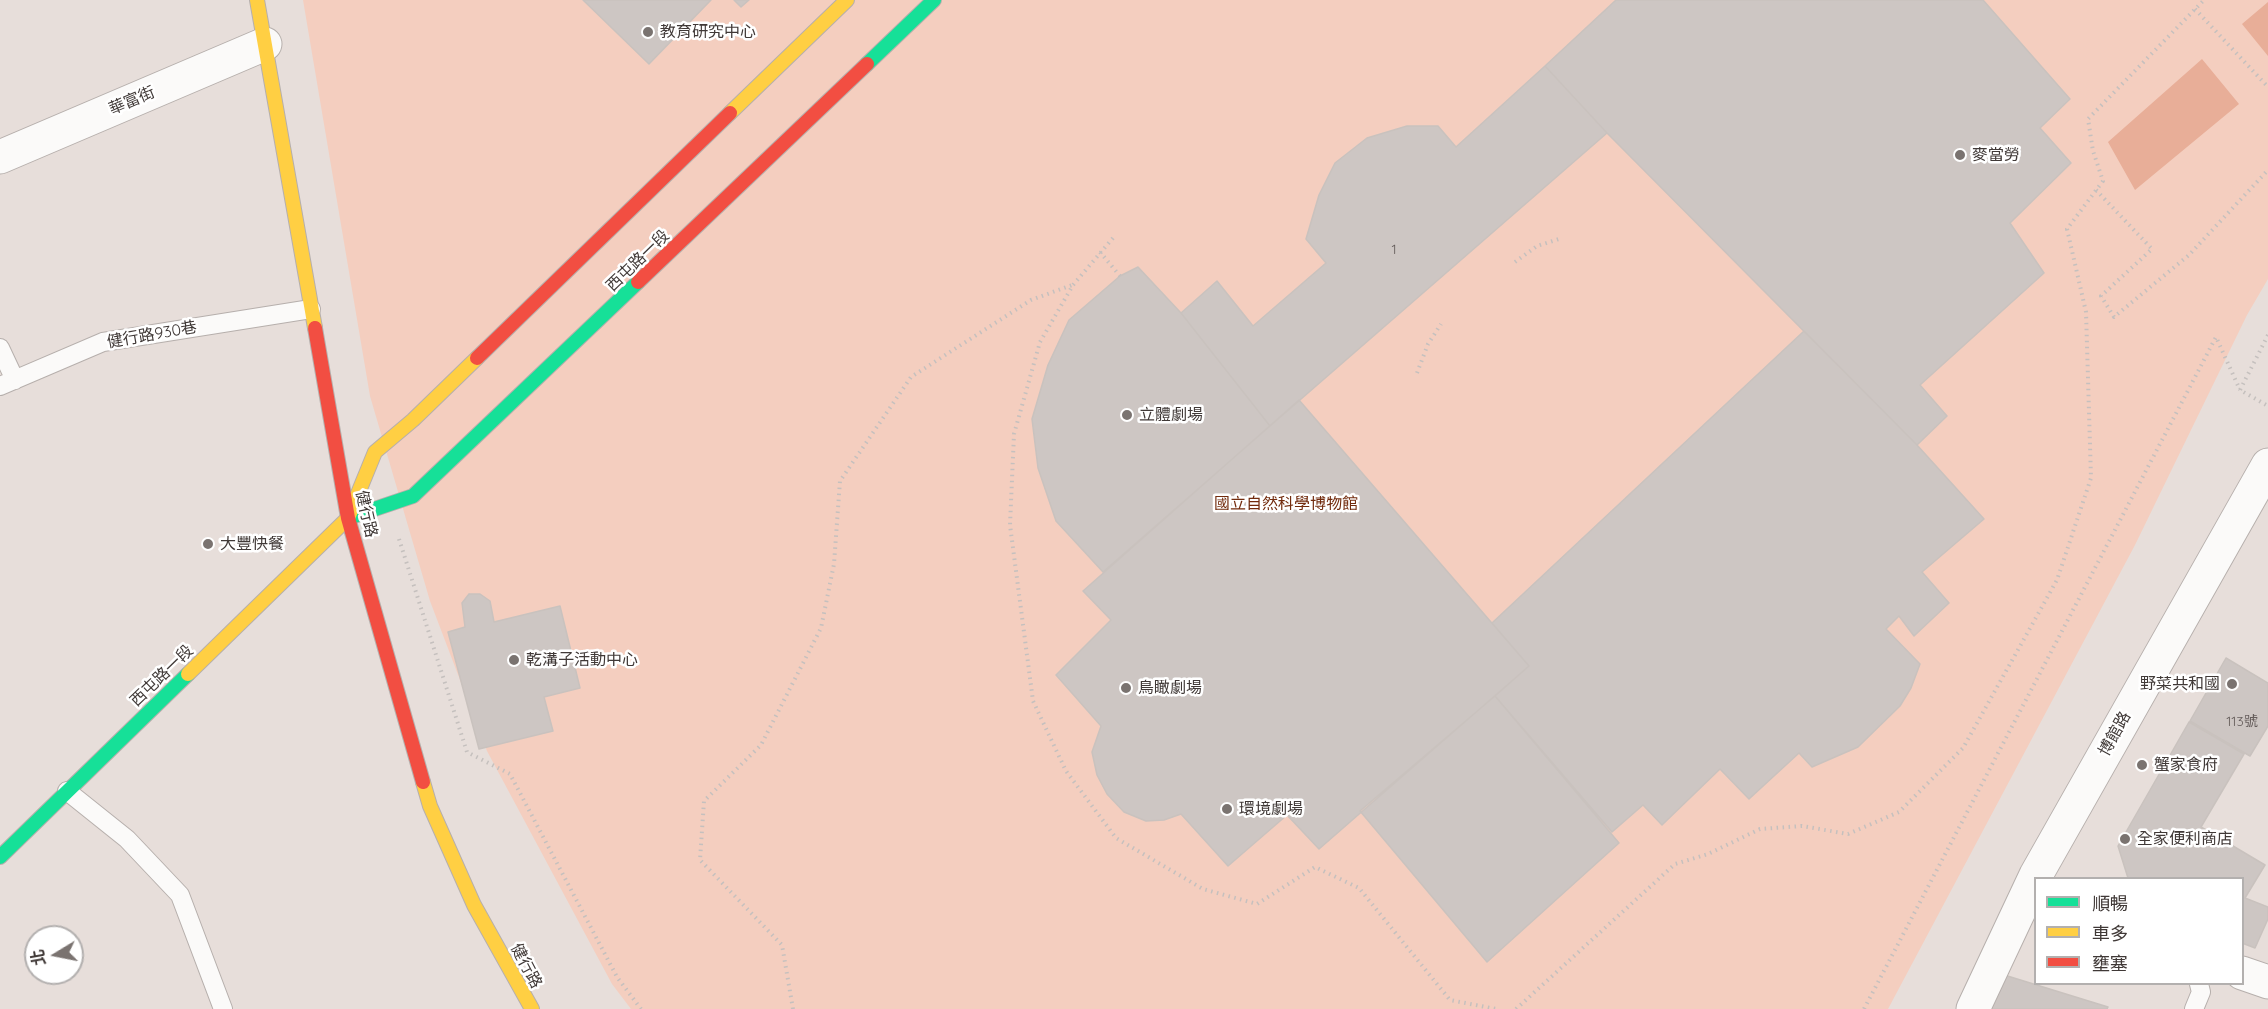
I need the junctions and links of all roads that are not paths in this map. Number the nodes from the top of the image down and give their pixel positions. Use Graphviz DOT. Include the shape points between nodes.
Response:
graph roads {
  1 [pos="257,0"];
  2 [pos="847,0"];
  3 [pos="934,0"];
  4 [pos="265,44"];
  5 [pos="0,157"];
  6 [pos="311,309"];
  7 [pos="0,348"];
  8 [pos="8,383"];
  9 [pos="2268,465"];
  10 [pos="348,518"];
  11 [pos="67,791"];
  12 [pos="0,856"];
  13 [pos="2040,877"];
  14 [pos="2034,889"];
  15 [pos="2244,974"];
  16 [pos="2268,982"];
  17 [pos="2199,985"];
  18 [pos="528,1007"];
  19 [pos="223,1009"];
  20 [pos="1973,1009"];
  21 [pos="2194,1009"];
  1 -- 4 [label="street, 健行路"];
  2 -- 10 [label="street, 西屯路一段" via="413,420 375,452"];
  3 -- 10 [label="street, 西屯路一段" via="413,496"];
  4 -- 5 [label="street, 華富街"];
  4 -- 6 [label="street, 健行路"];
  6 -- 8 [label="lane, 健行路930巷" via="103,342"];
  6 -- 10 [label="street, 健行路"];
  7 -- 8 [label="lane"];
  9 -- 13 [label="street, 博館路"];
  10 -- 11 [label="street, 西屯路一段"];
  10 -- 18 [label="street, 健行路" via="430,806 474,905"];
  11 -- 12 [label="street, 西屯路一段"];
  11 -- 19 [label="lane" via="127,839 180,895"];
  14 -- 20 [label="street, 博館路"];
  15 -- 16 [label="street"];
  17 -- 21 [label="lane" via="2201,992"];
}
